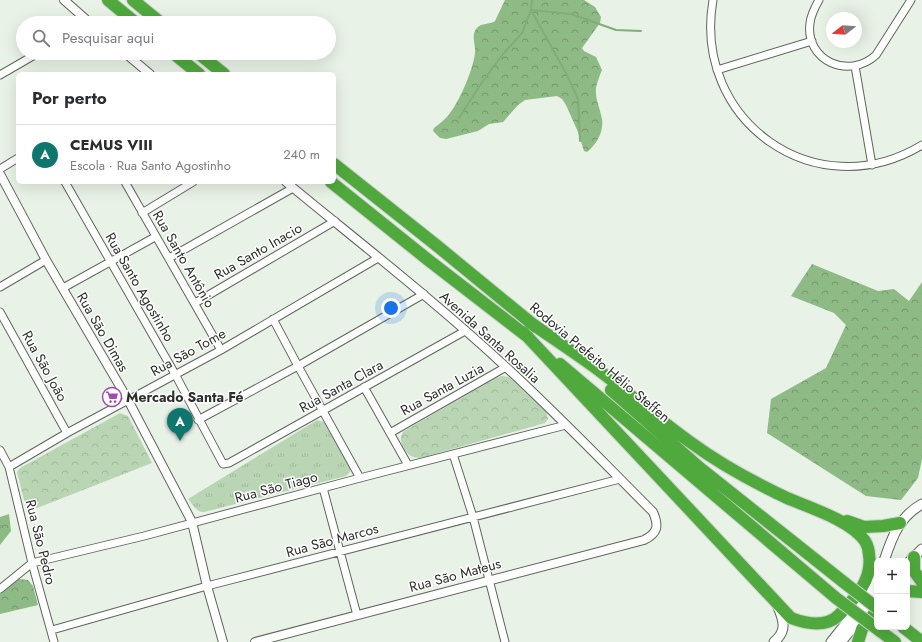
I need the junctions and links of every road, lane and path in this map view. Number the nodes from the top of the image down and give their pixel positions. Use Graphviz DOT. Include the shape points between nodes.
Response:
graph roads {
  1 [pos="64,0"];
  2 [pos="108,0"];
  3 [pos="132,0"];
  4 [pos="713,0"];
  5 [pos="819,0"];
  6 [pos="911,0"];
  7 [pos="81,16"];
  8 [pos="127,16"];
  9 [pos="152,16"];
  10 [pos="812,41"];
  11 [pos="26,60"];
  12 [pos="133,60"];
  13 [pos="181,60"];
  14 [pos="207,60"];
  15 [pos="855,66"];
  16 [pos="717,70"];
  17 [pos="148,72"];
  18 [pos="196,72"];
  19 [pos="222,72"];
  20 [pos="0,76"];
  21 [pos="922,145"];
  22 [pos="16,159"];
  23 [pos="872,165"];
  24 [pos="336,166"];
  25 [pos="0,169"];
  26 [pos="0,174"];
  27 [pos="66,184"];
  28 [pos="126,184"];
  29 [pos="190,184"];
  30 [pos="288,184"];
  31 [pos="333,184"];
  32 [pos="293,188"];
  33 [pos="142,213"];
  34 [pos="335,221"];
  35 [pos="155,237"];
  36 [pos="169,258"];
  37 [pos="378,258"];
  38 [pos="46,260"];
  39 [pos="109,261"];
  40 [pos="0,287"];
  41 [pos="62,288"];
  42 [pos="424,294"];
  43 [pos="195,303"];
  44 [pos="0,312"];
  45 [pos="273,319"];
  46 [pos="531,323"];
  47 [pos="465,331"];
  48 [pos="523,332"];
  49 [pos="221,350"];
  50 [pos="298,366"];
  51 [pos="506,367"];
  52 [pos="175,374"];
  53 [pos="364,387"];
  54 [pos="128,400"];
  55 [pos="322,411"];
  56 [pos="198,420"];
  57 [pos="566,425"];
  58 [pos="67,433"];
  59 [pos="390,433"];
  60 [pos="0,450"];
  61 [pos="453,454"];
  62 [pos="229,463"];
  63 [pos="408,465"];
  64 [pos="9,467"];
  65 [pos="360,478"];
  66 [pos="620,480"];
  67 [pos="324,488"];
  68 [pos="921,505"];
  69 [pos="812,508"];
  70 [pos="473,517"];
  71 [pos="192,522"];
  72 [pos="900,523"];
  73 [pos="657,528"];
  74 [pos="340,552"];
  75 [pos="914,557"];
  76 [pos="885,558"];
  77 [pos="32,563"];
  78 [pos="489,580"];
  79 [pos="922,582"];
  80 [pos="874,585"];
  81 [pos="207,586"];
  82 [pos="0,589"];
  83 [pos="910,591"];
  84 [pos="922,592"];
  85 [pos="874,601"];
  86 [pos="777,604"];
  87 [pos="874,607"];
  88 [pos="874,613"];
  89 [pos="358,615"];
  90 [pos="52,630"];
  91 [pos="906,630"];
  92 [pos="833,641"];
  93 [pos="54,642"];
  94 [pos="223,642"];
  95 [pos="255,642"];
  96 [pos="505,642"];
  97 [pos="774,642"];
  98 [pos="858,642"];
  99 [pos="895,642"];
  100 [pos="922,642"];
  1 -- 7 [label="street"];
  2 -- 8 [label="highway"];
  3 -- 9 [label="highway"];
  4 -- 16 [label="street" via="710,36"];
  5 -- 10 [label="street" via="810,23"];
  6 -- 15 [label="street" via="880,51 872,60"];
  10 -- 15 [label="street" via="818,52 831,63 843,67"];
  10 -- 16 [label="street"];
  11 -- 20 [label="street"];
  12 -- 17 [label="street"];
  13 -- 18 [label="highway"];
  14 -- 19 [label="highway"];
  15 -- 23 [label="street"];
  16 -- 23 [label="street" via="738,112 772,144 793,156 817,163 841,167"];
  21 -- 23 [label="street" via="902,156"];
  22 -- 25 [label="street"];
  24 -- 46 [label="highway, Rodovia Prefeito Hélio Steffen"];
  26 -- 38 [label="street, Rua São Dimas"];
  27 -- 39 [label="street, Rua Santo Agostinho"];
  28 -- 33 [label="street, Rua Santo Antônio"];
  29 -- 33 [label="street"];
  30 -- 32 [label="street, Avenida Santa Rosalia"];
  31 -- 48 [label="highway, Rodovia Prefeito Hélio Steffen"];
  32 -- 34 [label="street, Avenida Santa Rosalia"];
  32 -- 36 [label="street"];
  33 -- 35 [label="street, Rua Santo Antônio"];
  34 -- 37 [label="street, Avenida Santa Rosalia"];
  34 -- 43 [label="street, Rua Santo Inacio"];
  35 -- 36 [label="street, Rua Santo Antônio"];
  35 -- 39 [label="street"];
  36 -- 43 [label="street, Rua Santo Antônio"];
  37 -- 42 [label="street, Avenida Santa Rosalia"];
  37 -- 45 [label="street, Rua São Tome"];
  38 -- 40 [label="street"];
  38 -- 41 [label="street, Rua São Dimas"];
  39 -- 41 [label="street"];
  39 -- 52 [label="street, Rua Santo Agostinho"];
  41 -- 54 [label="street, Rua São Dimas"];
  42 -- 47 [label="street, Avenida Santa Rosalia"];
  42 -- 50 [label="street"];
  43 -- 49 [label="street, Rua Santo Antônio"];
  44 -- 58 [label="street, Rua São João"];
  45 -- 49 [label="street, Rua São Tome"];
  45 -- 50 [label="street"];
  46 -- 69 [label="highway" via="594,366 690,442 751,481"];
  46 -- 87 [label="highway, Rodovia Prefeito Hélio Steffen, bridge" via="700,468"];
  47 -- 51 [label="street, Avenida Santa Rosalia"];
  47 -- 53 [label="street, Rua Santa Clara"];
  48 -- 86 [label="highway"];
  48 -- 99 [label="highway, Rodovia Prefeito Hélio Steffen, bridge" via="836,598"];
  49 -- 52 [label="street, Rua São Tome"];
  50 -- 55 [label="street"];
  50 -- 56 [label="street"];
  51 -- 57 [label="street, Avenida Santa Rosalia"];
  51 -- 59 [label="street, Rua Santa Luzia"];
  52 -- 54 [label="street, Rua São Tome"];
  52 -- 56 [label="street, Rua Santo Agostinho"];
  53 -- 55 [label="street, Rua Santa Clara"];
  53 -- 59 [label="street"];
  54 -- 58 [label="street, Rua São Tome"];
  54 -- 71 [label="street, Rua São Dimas"];
  55 -- 62 [label="street, Rua Santa Clara"];
  55 -- 65 [label="street"];
  56 -- 62 [label="street, Rua Santo Agostinho" via="223,464"];
  57 -- 61 [label="street, Rua São Tiago"];
  57 -- 66 [label="street, Avenida Santa Rosalia"];
  58 -- 64 [label="street, Rua São Tome"];
  59 -- 63 [label="street"];
  60 -- 64 [label="street, Rua São Pedro"];
  61 -- 63 [label="street, Rua São Tiago"];
  61 -- 70 [label="street"];
  63 -- 65 [label="street, Rua São Tiago"];
  64 -- 77 [label="street, Rua São Pedro"];
  65 -- 67 [label="street, Rua São Tiago"];
  66 -- 70 [label="street, Rua São Marcos"];
  66 -- 73 [label="street, Avenida Santa Rosalia" via="653,512"];
  67 -- 71 [label="street, Rua São Tiago"];
  67 -- 74 [label="street"];
  68 -- 72 [label="main road"];
  69 -- 72 [label="highway" via="864,527"];
  69 -- 86 [label="highway" via="852,528 865,542 870,562 867,580 838,616 823,623 812,624 791,618"];
  70 -- 74 [label="street, Rua São Marcos"];
  70 -- 78 [label="street"];
  71 -- 77 [label="street, Rua São Tiago"];
  71 -- 81 [label="street, Rua São Dimas"];
  72 -- 76 [label="main road"];
  73 -- 78 [label="street, Rua São Mateus" via="652,536 644,540"];
  74 -- 81 [label="street, Rua São Marcos"];
  74 -- 89 [label="street"];
  75 -- 79 [label="highway" via="914,571"];
  77 -- 82 [label="street, Rua São Tiago"];
  77 -- 90 [label="street, Rua São Pedro"];
  78 -- 89 [label="street, Rua São Mateus"];
  78 -- 96 [label="street"];
  80 -- 92 [label="main road"];
  81 -- 90 [label="street, Rua São Marcos"];
  81 -- 94 [label="street, Rua São Dimas"];
  83 -- 84 [label="highway"];
  85 -- 92 [label="main road"];
  86 -- 97 [label="main road" via="783,625 782,632"];
  88 -- 98 [label="highway" via="862,629"];
  89 -- 95 [label="street, Rua São Mateus"];
  90 -- 93 [label="street, Rua São Pedro"];
  91 -- 100 [label="highway"];
}
